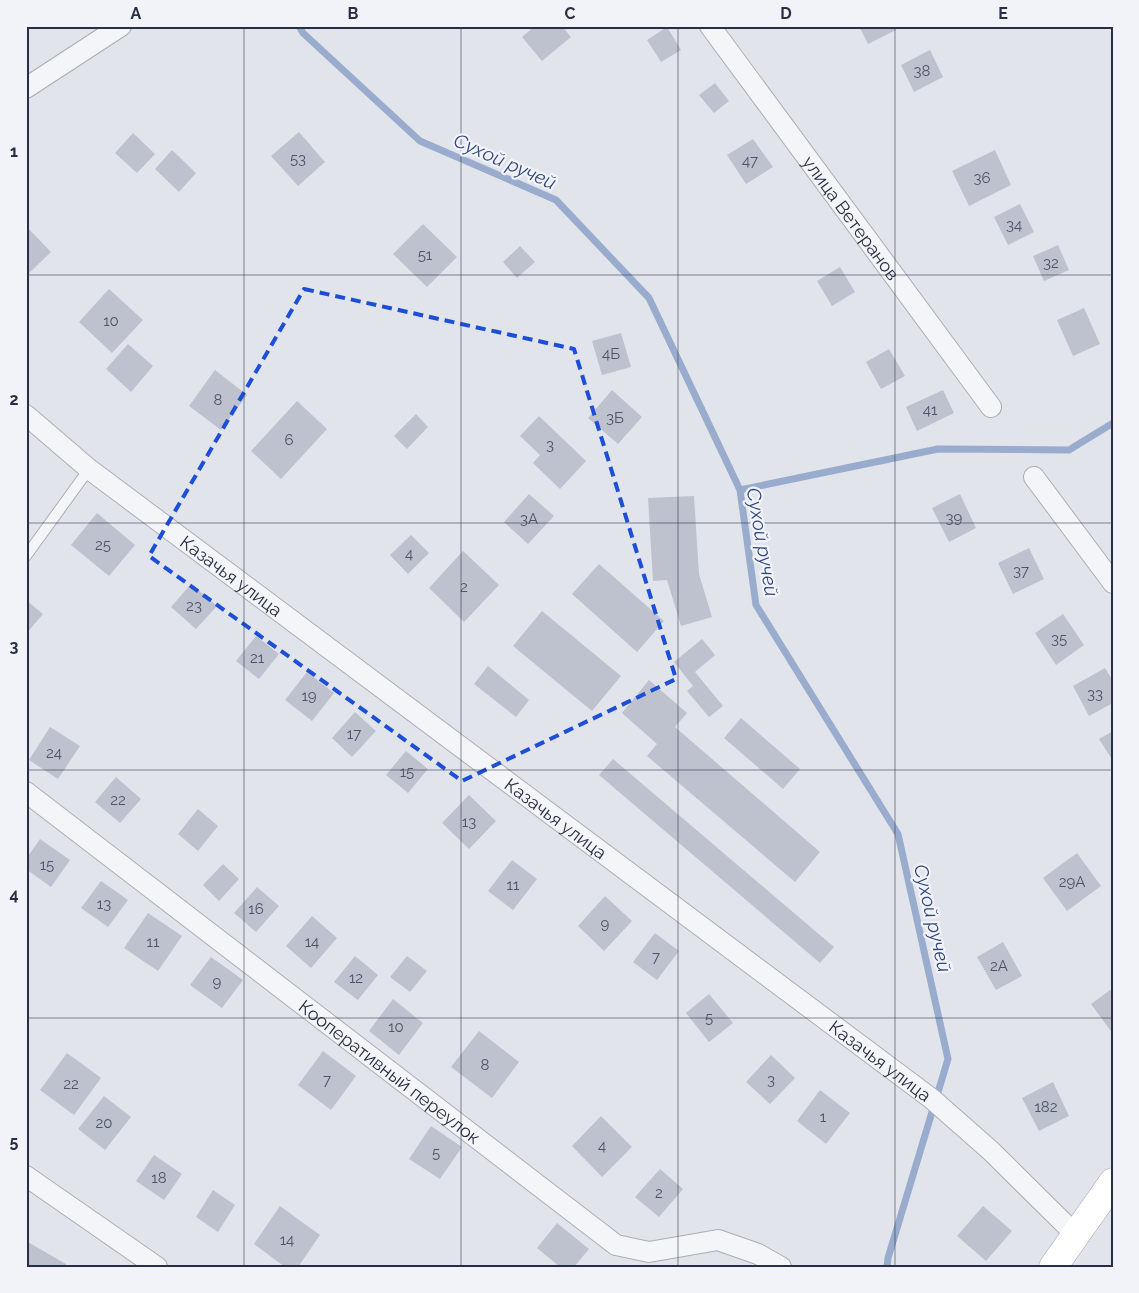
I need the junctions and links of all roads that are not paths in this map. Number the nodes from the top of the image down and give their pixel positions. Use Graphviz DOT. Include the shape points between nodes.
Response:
graph roads {
  1 [pos="121,26"];
  2 [pos="710,26"];
  3 [pos="26,88"];
  4 [pos="991,407"];
  5 [pos="26,415"];
  6 [pos="89,469"];
  7 [pos="1034,477"];
  8 [pos="26,556"];
  9 [pos="1113,583"];
  10 [pos="26,792"];
  11 [pos="26,1176"];
  12 [pos="1113,1182"];
  13 [pos="1075,1234"];
  14 [pos="158,1267"];
  15 [pos="781,1267"];
  16 [pos="1052,1267"];
  1 -- 3 [label="street"];
  2 -- 4 [label="street, улица Ветеранов"];
  5 -- 6 [label="street, Казачья улица"];
  6 -- 8 [label="lane"];
  6 -- 13 [label="street, Казачья улица" via="932,1099 991,1151"];
  7 -- 9 [label="street"];
  10 -- 15 [label="street, Кооперативный переулок" via="616,1245 649,1252 718,1240 758,1254"];
  11 -- 14 [label="street"];
  12 -- 13 [label="main road"];
  13 -- 16 [label="main road"];
}
